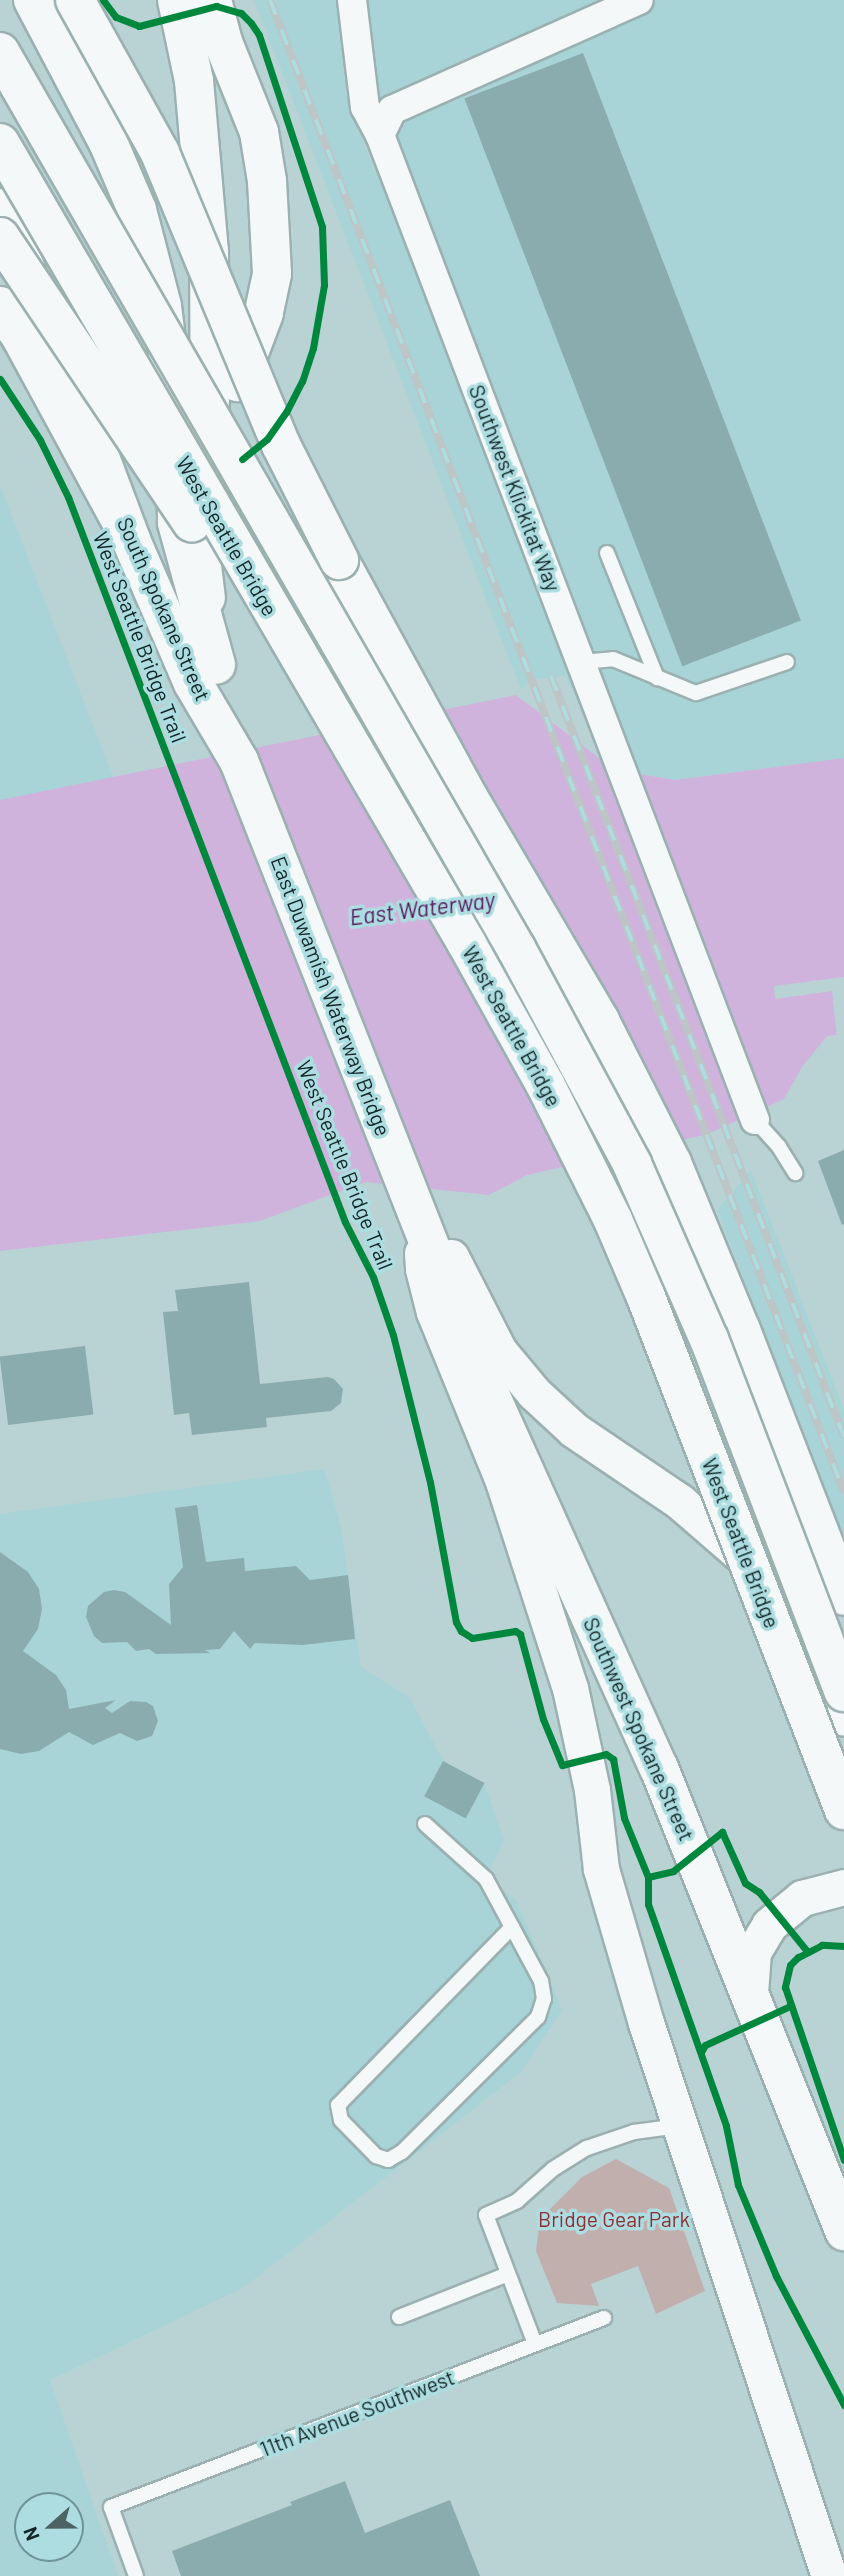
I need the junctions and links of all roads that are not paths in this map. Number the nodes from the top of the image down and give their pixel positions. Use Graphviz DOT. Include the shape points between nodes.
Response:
graph roads {
  1 [pos="33,0"];
  2 [pos="75,0"];
  3 [pos="177,0"];
  4 [pos="212,0"];
  5 [pos="352,0"];
  6 [pos="639,0"];
  7 [pos="0,52"];
  8 [pos="380,135"];
  9 [pos="0,143"];
  10 [pos="0,208"];
  11 [pos="0,237"];
  12 [pos="0,306"];
  13 [pos="210,456"];
  14 [pos="131,540"];
  15 [pos="607,553"];
  16 [pos="581,662"];
  17 [pos="788,662"];
  18 [pos="216,665"];
  19 [pos="657,678"];
  20 [pos="239,761"];
  21 [pos="381,799"];
  22 [pos="755,1120"];
  23 [pos="795,1173"];
  24 [pos="422,1232"];
  25 [pos="844,1596"];
  26 [pos="844,1692"];
  27 [pos="844,1718"];
  28 [pos="844,1810"];
  29 [pos="425,1824"];
  30 [pos="844,1887"];
  31 [pos="512,1927"];
  32 [pos="750,1993"];
  33 [pos="679,2126"];
  34 [pos="844,2231"];
  35 [pos="508,2274"];
  36 [pos="399,2317"];
  37 [pos="604,2318"];
  38 [pos="535,2344"];
  39 [pos="818,2542"];
  40 [pos="136,2576"];
  41 [pos="829,2576"];
  42 [pos="838,2576"];
  1 -- 18 [label="main road" via="108,142 137,210 162,306 175,414 177,523"];
  2 -- 25 [label="main road, bridge" via="160,153 281,444 339,559 470,800 600,1021 672,1163"];
  3 -- 13 [label="main road, South Spokane Street" via="194,81 209,251"];
  4 -- 13 [label="main road" via="223,42 259,132 272,274 264,313"];
  5 -- 8 [label="street, Southwest Klickitat Way" via="365,107"];
  6 -- 8 [label="street" via="392,110"];
  7 -- 26 [label="main road, West Seattle Bridge, bridge" via="517,950 632,1164 709,1339"];
  8 -- 16 [label="street, Southwest Klickitat Way"];
  9 -- 21 [label="main road, West Seattle Bridge, bridge"];
  10 -- 14 [label="main road, South Spokane Street" via="71,375"];
  11 -- 21 [label="main road, bridge"];
  12 -- 14 [label="main road"];
  13 -- 18 [label="main road, South Spokane Street" via="202,566"];
  14 -- 20 [label="main road, South Spokane Street" via="193,683"];
  15 -- 19 [label="lane"];
  16 -- 19 [label="lane" via="613,659"];
  16 -- 22 [label="street, Southwest Klickitat Way"];
  17 -- 19 [label="lane" via="696,693"];
  18 -- 20 [label="main road, South Spokane Street"];
  20 -- 24 [label="main road, East Duwamish Waterway Bridge"];
  21 -- 28 [label="main road, West Seattle Bridge, bridge" via="545,1084 613,1220"];
  22 -- 23 [label="lane"];
  24 -- 27 [label="street" via="447,1252 499,1351 534,1393 574,1430 679,1501 783,1597 826,1672"];
  24 -- 32 [label="main road, Southwest Spokane Street" via="478,1368 659,1768"];
  24 -- 33 [label="street" via="423,1269 434,1312 503,1481 570,1688 592,1790 601,1869"];
  29 -- 31 [label="lane" via="486,1879"];
  30 -- 32 [label="street" via="802,1898 769,1925 753,1952"];
  31 -- 31 [label="lane" via="338,2105 341,2120 376,2156 388,2160 402,2152 538,2017 544,1999 541,1981"];
  32 -- 34 [label="main road, Southwest Spokane Street"];
  33 -- 35 [label="lane" via="634,2132 587,2148 553,2169 517,2201 486,2215"];
  33 -- 39 [label="street"];
  35 -- 36 [label="lane"];
  35 -- 38 [label="lane"];
  37 -- 38 [label="lane, 11th Avenue Southwest"];
  38 -- 40 [label="lane, 11th Avenue Southwest" via="111,2507"];
  39 -- 41 [label="street"];
  39 -- 42 [label="street"];
}
